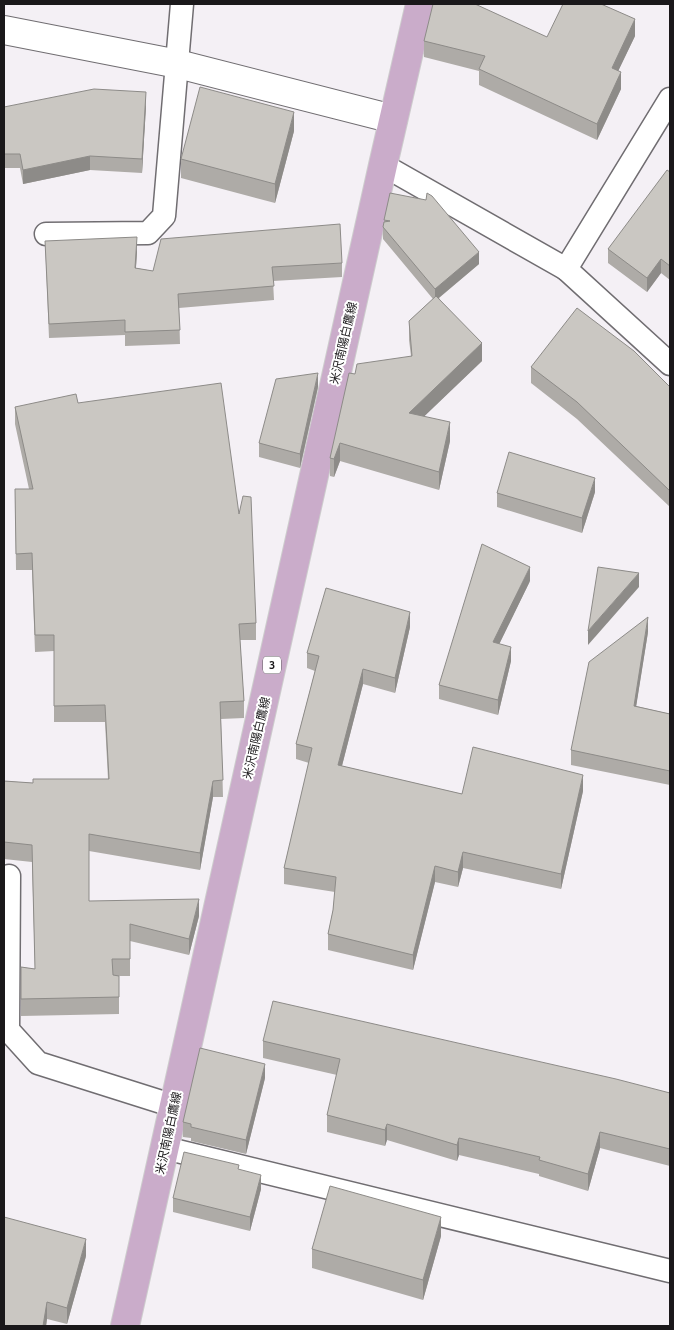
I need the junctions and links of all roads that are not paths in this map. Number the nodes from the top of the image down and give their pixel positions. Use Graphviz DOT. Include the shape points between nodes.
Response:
graph roads {
  1 [pos="182,4"];
  2 [pos="420,4"];
  3 [pos="4,30"];
  4 [pos="178,64"];
  5 [pos="670,99"];
  6 [pos="393,119"];
  7 [pos="383,164"];
  8 [pos="46,234"];
  9 [pos="566,269"];
  10 [pos="670,364"];
  11 [pos="9,876"];
  12 [pos="174,1106"];
  13 [pos="165,1148"];
  14 [pos="670,1270"];
  15 [pos="125,1326"];
  1 -- 4 [label="lane"];
  2 -- 6 [label="main road, 米沢南陽白鷹線 / 3"];
  3 -- 4 [label="street"];
  4 -- 6 [label="street"];
  4 -- 8 [label="lane" via="164,216 148,233"];
  5 -- 9 [label="lane"];
  6 -- 7 [label="main road, 米沢南陽白鷹線 / 3"];
  7 -- 9 [label="lane"];
  7 -- 12 [label="main road, 米沢南陽白鷹線 / 3"];
  9 -- 10 [label="lane"];
  11 -- 12 [label="lane" via="8,1030 38,1063"];
  12 -- 13 [label="main road, 米沢南陽白鷹線 / 3"];
  13 -- 14 [label="lane"];
  13 -- 15 [label="main road, 米沢南陽白鷹線 / 3"];
}
